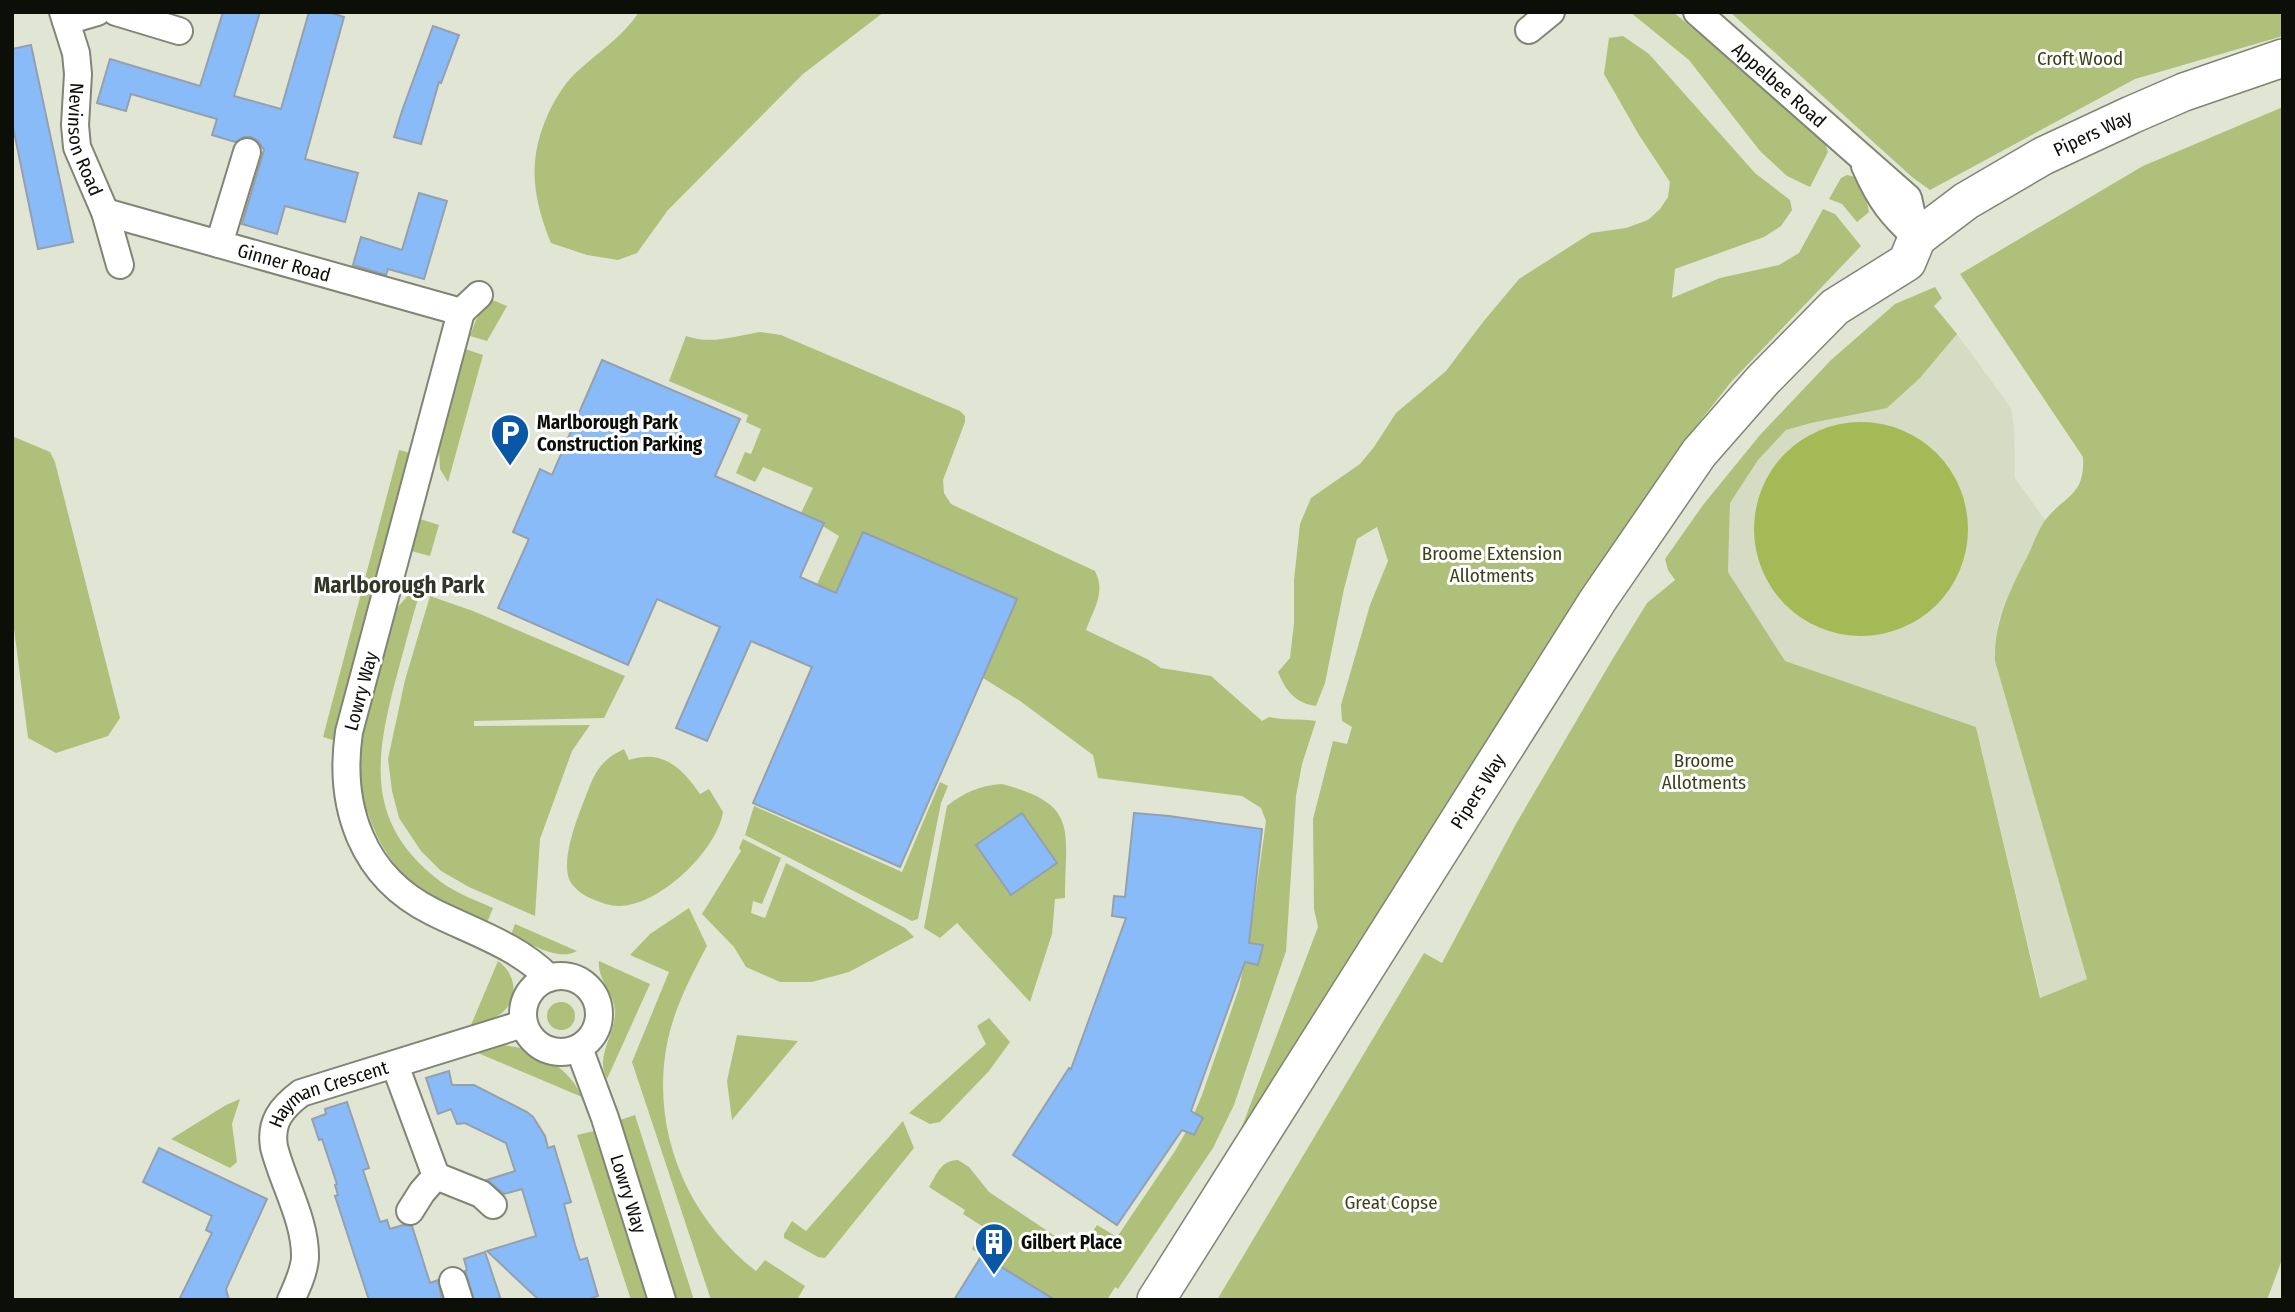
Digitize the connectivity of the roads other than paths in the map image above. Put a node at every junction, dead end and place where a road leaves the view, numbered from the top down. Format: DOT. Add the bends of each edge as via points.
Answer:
graph roads {
  1 [pos="97,12"];
  2 [pos="116,12"];
  3 [pos="1551,12"];
  4 [pos="1697,12"];
  5 [pos="65,17"];
  6 [pos="150,17"];
  7 [pos="1530,30"];
  8 [pos="179,31"];
  9 [pos="2283,58"];
  10 [pos="247,152"];
  11 [pos="105,212"];
  12 [pos="1917,238"];
  13 [pos="219,244"];
  14 [pos="120,265"];
  15 [pos="470,304"];
  16 [pos="549,978"];
  17 [pos="523,1024"];
  18 [pos="579,1048"];
  19 [pos="395,1065"];
  20 [pos="436,1176"];
  21 [pos="493,1205"];
  22 [pos="410,1211"];
  23 [pos="290,1300"];
  24 [pos="662,1300"];
  25 [pos="1156,1300"];
  1 -- 5 [label="street"];
  2 -- 6 [label="street"];
  3 -- 7 [label="street"];
  4 -- 12 [label="street, Appelbee Road" via="1908,198"];
  5 -- 11 [label="street, Nevinson Road" via="76,52 78,147"];
  6 -- 8 [label="street"];
  9 -- 12 [label="main road, Pipers Way" via="2184,92 2043,156 1966,201"];
  10 -- 13 [label="street"];
  11 -- 13 [label="street, Ginner Road"];
  11 -- 14 [label="street, Nevinson Road"];
  12 -- 25 [label="main road, Pipers Way" via="1891,242 1844,288 1835,307 1738,407 1670,493"];
  13 -- 15 [label="street, Ginner Road"];
  15 -- 16 [label="street, Lowry Way" via="349,732 349,803 371,858 400,890 430,911 533,962"];
  16 -- 17 [label="street" via="538,983 525,1001"];
  16 -- 18 [label="street, Lowry Way" via="580,981 596,998 598,1021"];
  17 -- 18 [label="street" via="545,1050"];
  17 -- 19 [label="street, Hayman Crescent"];
  18 -- 24 [label="street, Lowry Way"];
  19 -- 20 [label="street"];
  19 -- 23 [label="street, Hayman Crescent" via="301,1094 279,1111 272,1135 305,1258"];
  20 -- 21 [label="street" via="481,1194"];
  20 -- 22 [label="street"];
}
